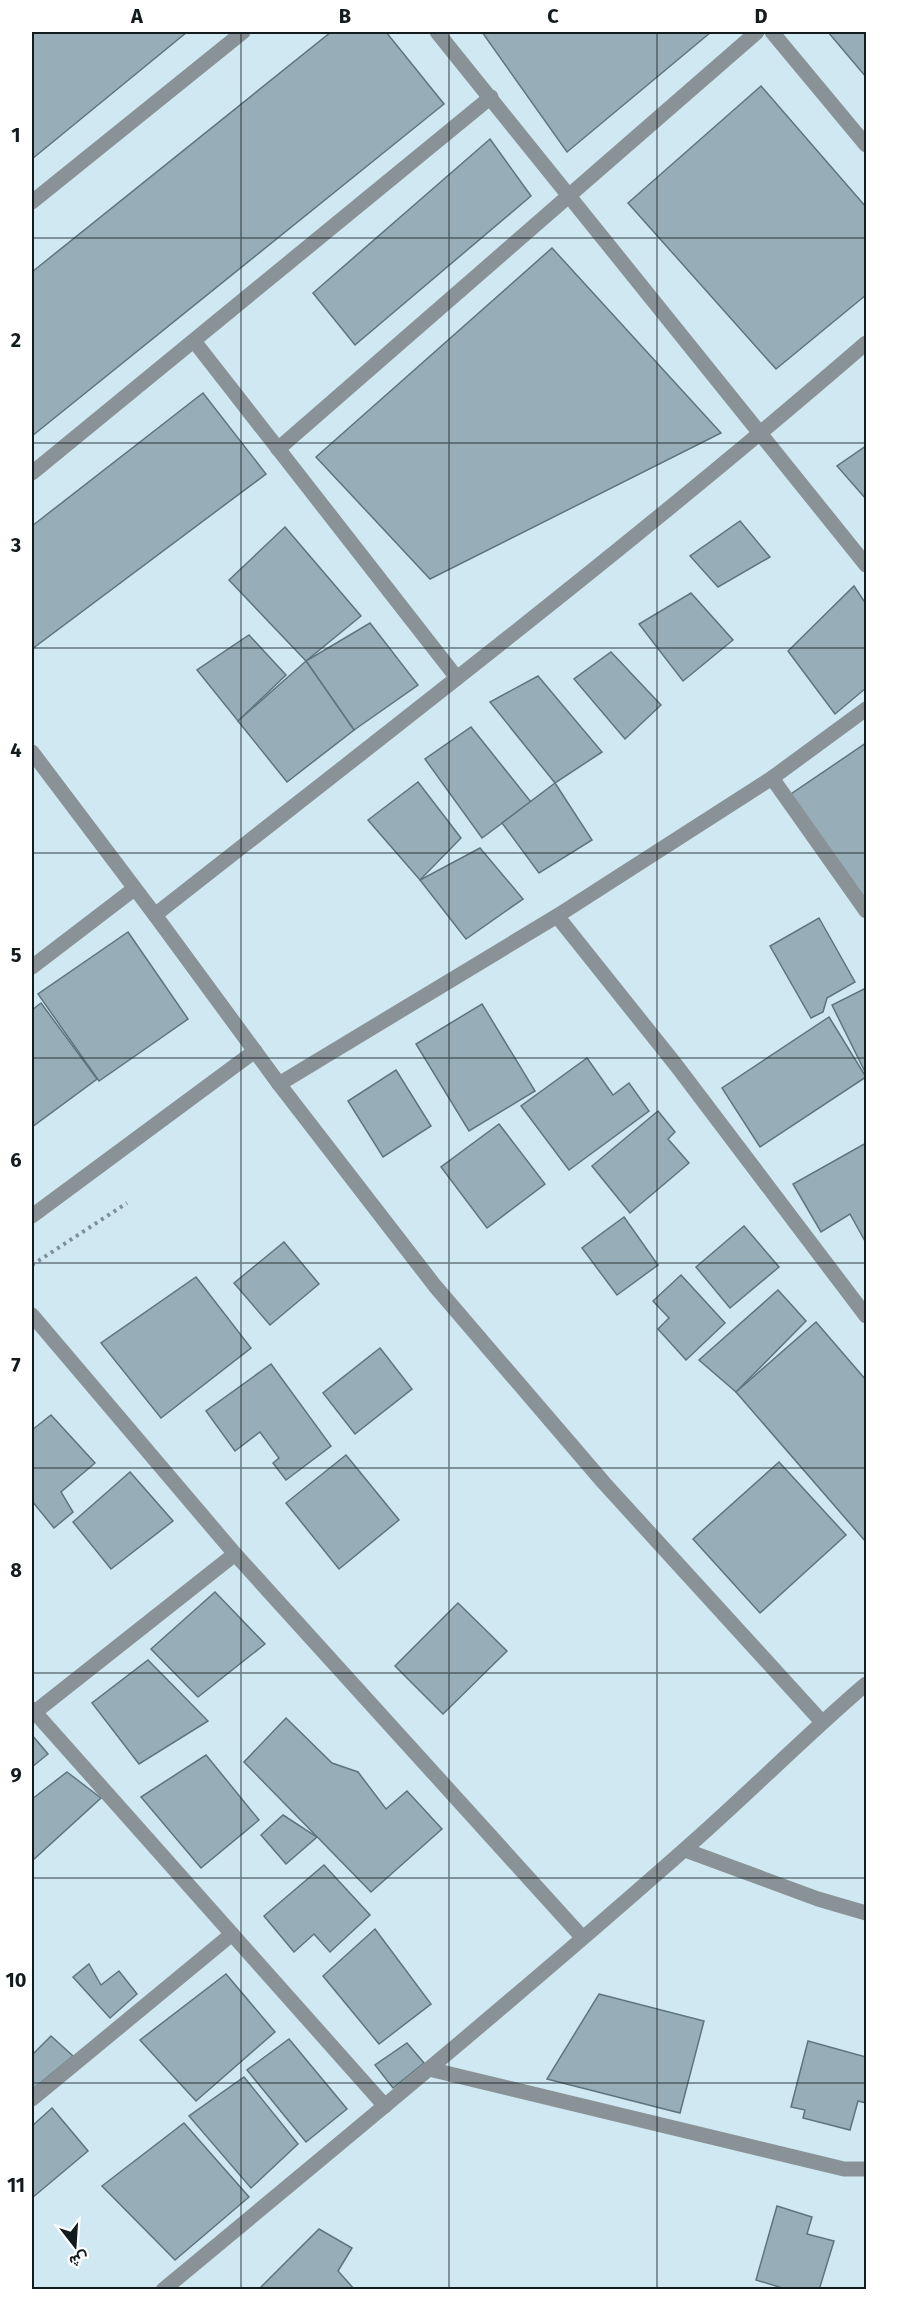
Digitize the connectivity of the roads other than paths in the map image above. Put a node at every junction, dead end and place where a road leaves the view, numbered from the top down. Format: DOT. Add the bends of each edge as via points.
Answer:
graph roads {
  1 [pos="243,32"];
  2 [pos="437,32"];
  3 [pos="757,32"];
  4 [pos="772,32"];
  5 [pos="490,97"];
  6 [pos="867,145"];
  7 [pos="569,197"];
  8 [pos="32,202"];
  9 [pos="194,341"];
  10 [pos="867,343"];
  11 [pos="761,434"];
  12 [pos="279,449"];
  13 [pos="32,472"];
  14 [pos="867,565"];
  15 [pos="457,678"];
  16 [pos="867,709"];
  17 [pos="32,752"];
  18 [pos="772,778"];
  19 [pos="134,889"];
  20 [pos="867,911"];
  21 [pos="155,915"];
  22 [pos="557,916"];
  23 [pos="32,967"];
  24 [pos="255,1051"];
  25 [pos="279,1084"];
  26 [pos="34,1209"];
  27 [pos="32,1315"];
  28 [pos="867,1316"];
  29 [pos="235,1554"];
  30 [pos="867,1684"];
  31 [pos="33,1711"];
  32 [pos="822,1722"];
  33 [pos="685,1850"];
  34 [pos="867,1913"];
  35 [pos="232,1934"];
  36 [pos="582,1937"];
  37 [pos="429,2069"];
  38 [pos="32,2099"];
  39 [pos="385,2106"];
  40 [pos="867,2169"];
  41 [pos="164,2289"];
  1 -- 8 [label="street"];
  2 -- 5 [label="street"];
  3 -- 7 [label="street"];
  4 -- 6 [label="street"];
  5 -- 7 [label="street"];
  5 -- 9 [label="street"];
  7 -- 11 [label="street"];
  7 -- 12 [label="street"];
  9 -- 12 [label="street"];
  9 -- 13 [label="street"];
  10 -- 11 [label="street"];
  11 -- 14 [label="street"];
  11 -- 15 [label="street"];
  12 -- 15 [label="street"];
  15 -- 21 [label="street"];
  16 -- 18 [label="street"];
  17 -- 19 [label="street"];
  18 -- 20 [label="street"];
  18 -- 22 [label="street"];
  19 -- 21 [label="street"];
  19 -- 23 [label="street"];
  21 -- 24 [label="street"];
  22 -- 25 [label="street"];
  22 -- 28 [label="street"];
  24 -- 25 [label="street"];
  24 -- 26 [label="street"];
  25 -- 32 [label="street" via="435,1286 604,1484"];
  27 -- 29 [label="street"];
  29 -- 31 [label="street"];
  29 -- 36 [label="street"];
  30 -- 32 [label="street"];
  31 -- 35 [label="street"];
  32 -- 33 [label="street"];
  33 -- 34 [label="street"];
  33 -- 36 [label="street"];
  35 -- 38 [label="street"];
  35 -- 39 [label="street"];
  36 -- 37 [label="street"];
  37 -- 39 [label="street"];
  37 -- 40 [label="street" via="844,2169"];
  39 -- 41 [label="street"];
}
